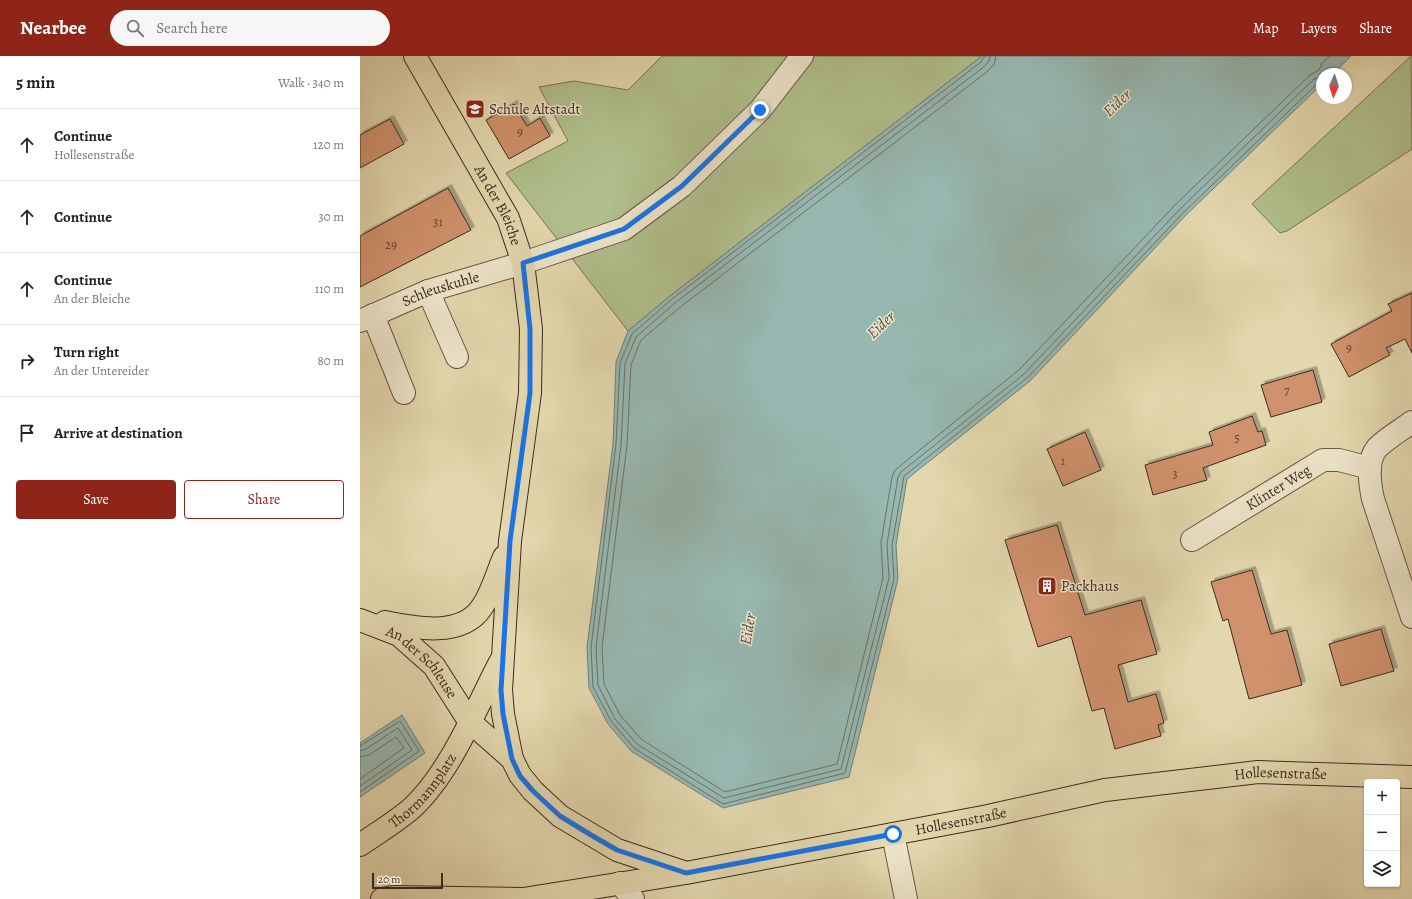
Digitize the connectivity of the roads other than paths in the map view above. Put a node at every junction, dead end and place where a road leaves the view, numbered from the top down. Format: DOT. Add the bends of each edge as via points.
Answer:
graph roads {
  1 [pos="415,56"];
  2 [pos="802,56"];
  3 [pos="523,263"];
  4 [pos="428,291"];
  5 [pos="366,318"];
  6 [pos="457,357"];
  7 [pos="404,393"];
  8 [pos="1412,422"];
  9 [pos="1370,468"];
  10 [pos="1192,540"];
  11 [pos="510,541"];
  12 [pos="360,616"];
  13 [pos="1412,617"];
  14 [pos="360,620"];
  15 [pos="502,658"];
  16 [pos="469,721"];
  17 [pos="512,759"];
  18 [pos="1412,777"];
  19 [pos="893,834"];
  20 [pos="360,845"];
  21 [pos="686,873"];
  22 [pos="626,891"];
  23 [pos="382,899"];
  24 [pos="523,899"];
  25 [pos="906,899"];
  1 -- 3 [label="main road, An der Bleiche" via="508,218"];
  2 -- 3 [label="street, Schleuskuhle" via="760,110 677,190 624,229"];
  3 -- 4 [label="street, Schleuskuhle"];
  3 -- 11 [label="main road, An der Bleiche" via="530,329 530,393"];
  4 -- 5 [label="street, Schleuskuhle"];
  4 -- 6 [label="street"];
  5 -- 7 [label="street"];
  8 -- 9 [label="street" via="1376,449"];
  9 -- 10 [label="street, Klinter Weg" via="1339,460 1323,460"];
  9 -- 13 [label="street" via="1373,499"];
  11 -- 12 [label="main road" via="482,608 469,620 448,628 418,629"];
  11 -- 15 [label="main road, An der Bleiche"];
  14 -- 16 [label="main road, An der Schleuse" via="399,635 434,666"];
  15 -- 16 [label="main road, An der Bleiche"];
  15 -- 17 [label="main road" via="503,714"];
  16 -- 17 [label="main road, Hollesenstraße"];
  16 -- 20 [label="main road, Thormannplatz" via="455,751 431,787 412,808"];
  17 -- 21 [label="main road, Hollesenstraße" via="520,776 560,816 617,850"];
  18 -- 19 [label="main road, Hollesenstraße" via="1258,772 1105,790"];
  19 -- 21 [label="main road, Hollesenstraße"];
  19 -- 25 [label="street"];
  21 -- 22 [label="main road"];
  22 -- 24 [label="main road"];
  23 -- 24 [label="main road"];
}
